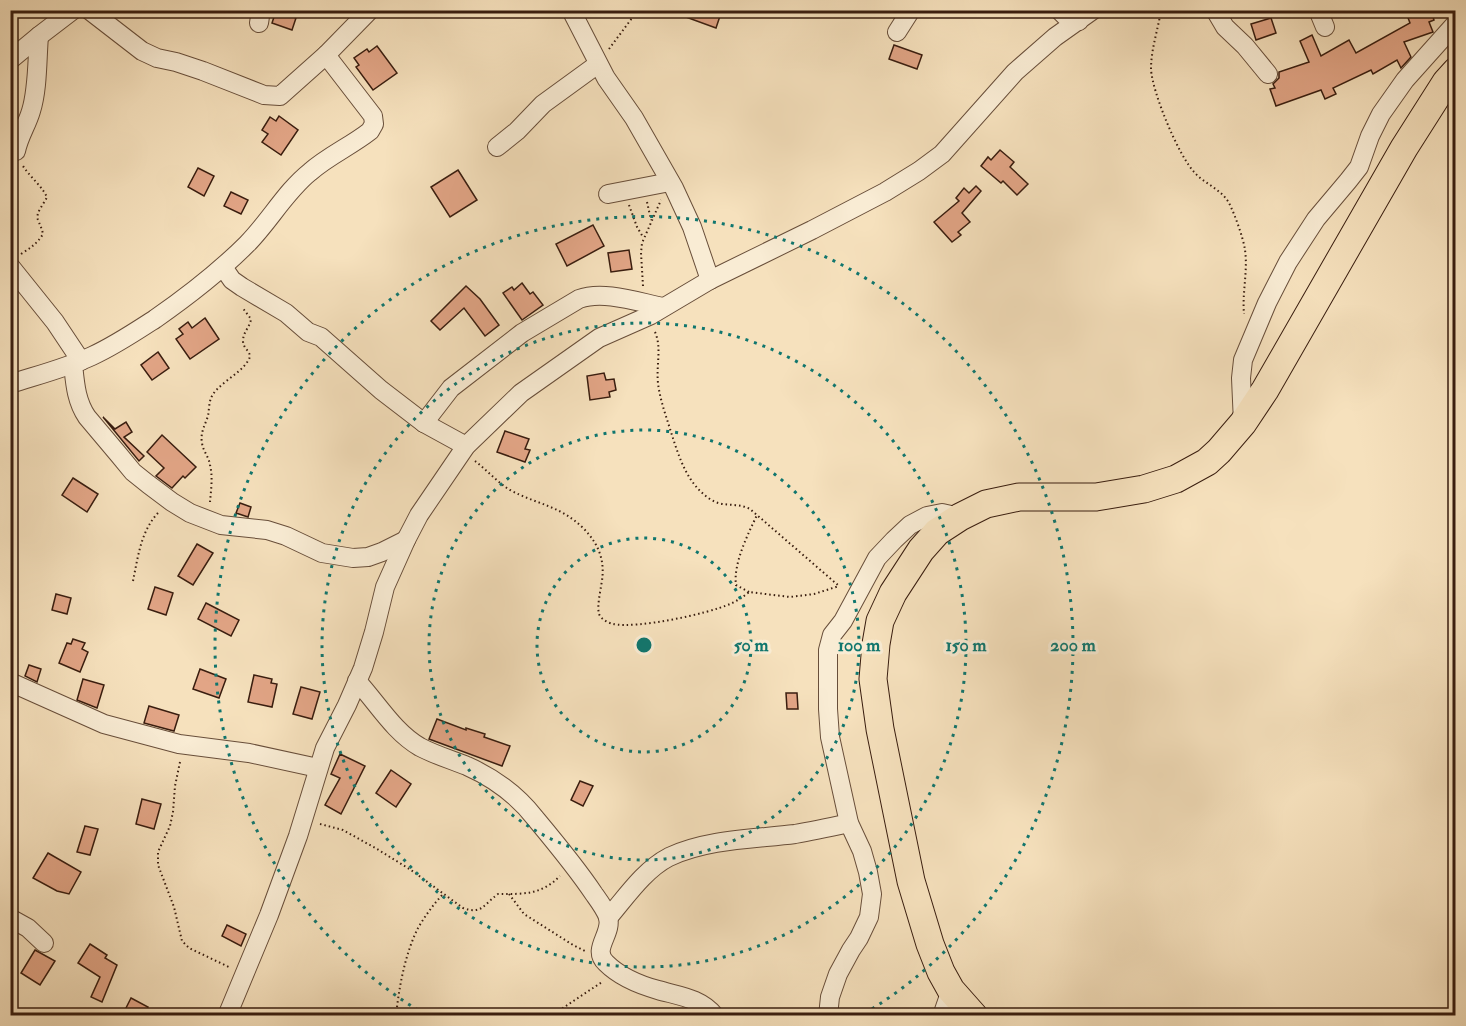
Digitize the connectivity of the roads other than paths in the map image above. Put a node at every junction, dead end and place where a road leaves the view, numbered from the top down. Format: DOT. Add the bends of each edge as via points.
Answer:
graph roads {
  1 [pos="73,10"];
  2 [pos="89,10"];
  3 [pos="370,10"];
  4 [pos="571,10"];
  5 [pos="910,10"];
  6 [pos="1059,10"];
  7 [pos="1215,10"];
  8 [pos="1086,16"];
  9 [pos="1455,23"];
  10 [pos="897,32"];
  11 [pos="39,36"];
  12 [pos="326,55"];
  13 [pos="10,60"];
  14 [pos="598,64"];
  15 [pos="1455,71"];
  16 [pos="1268,74"];
  17 [pos="497,147"];
  18 [pos="16,151"];
  19 [pos="669,182"];
  20 [pos="626,191"];
  21 [pos="15,260"];
  22 [pos="227,273"];
  23 [pos="710,280"];
  24 [pos="653,308"];
  25 [pos="77,362"];
  26 [pos="10,384"];
  27 [pos="424,423"];
  28 [pos="1243,423"];
  29 [pos="464,449"];
  30 [pos="960,517"];
  31 [pos="406,540"];
  32 [pos="357,681"];
  33 [pos="10,682"];
  34 [pos="318,768"];
  35 [pos="849,823"];
  36 [pos="10,918"];
  37 [pos="608,918"];
  38 [pos="44,943"];
  39 [pos="951,990"];
  40 [pos="227,1016"];
  41 [pos="715,1016"];
  42 [pos="828,1016"];
  43 [pos="942,1016"];
  44 [pos="974,1016"];
  1 -- 11 [label="street"];
  2 -- 12 [label="street" via="142,51 264,95 280,96"];
  3 -- 12 [label="street"];
  4 -- 14 [label="street"];
  5 -- 10 [label="street"];
  6 -- 8 [label="street" via="1065,16"];
  7 -- 16 [label="street" via="1225,27"];
  8 -- 23 [label="street" via="1015,72 942,154 919,171"];
  9 -- 28 [label="street" via="1381,114 1359,167 1316,219 1288,262 1243,360"];
  11 -- 13 [label="street"];
  11 -- 18 [label="street" via="34,99"];
  12 -- 22 [label="street" via="374,116 374,124 358,140 309,172"];
  14 -- 17 [label="street" via="543,104"];
  14 -- 19 [label="street" via="634,118"];
  15 -- 28 [label="highway" via="1404,148"];
  19 -- 20 [label="street"];
  19 -- 23 [label="street" via="692,227"];
  21 -- 25 [label="street"];
  22 -- 25 [label="street" via="112,346"];
  22 -- 27 [label="street" via="321,338"];
  23 -- 24 [label="street"];
  24 -- 27 [label="street" via="598,295 568,304 522,333 451,388"];
  24 -- 29 [label="street" via="599,338 521,393"];
  25 -- 26 [label="street"];
  25 -- 31 [label="street" via="78,397 87,417 133,472 190,513 229,527 267,530 322,553 353,558 368,557"];
  27 -- 29 [label="street"];
  28 -- 30 [label="highway" via="1207,462 1164,484 1096,497 1019,498 986,504"];
  29 -- 31 [label="street"];
  30 -- 35 [label="street" via="942,513 910,525 877,558 832,635 828,650 830,737"];
  30 -- 39 [label="highway" via="937,532 921,550 893,593 880,621 873,679 911,880 930,944"];
  31 -- 32 [label="street" via="385,586 375,632"];
  32 -- 34 [label="street"];
  32 -- 37 [label="street" via="406,737 508,790 572,863"];
  33 -- 34 [label="street" via="104,724 184,744"];
  34 -- 40 [label="street" via="269,915"];
  35 -- 37 [label="street" via="710,844 669,858 635,885"];
  35 -- 42 [label="street" via="862,851 872,894 869,917 838,974"];
  36 -- 38 [label="street"];
  37 -- 41 [label="street" via="608,930 599,951 606,964 655,989 697,1001"];
  39 -- 43 [label="street"];
  39 -- 44 [label="highway"];
}
